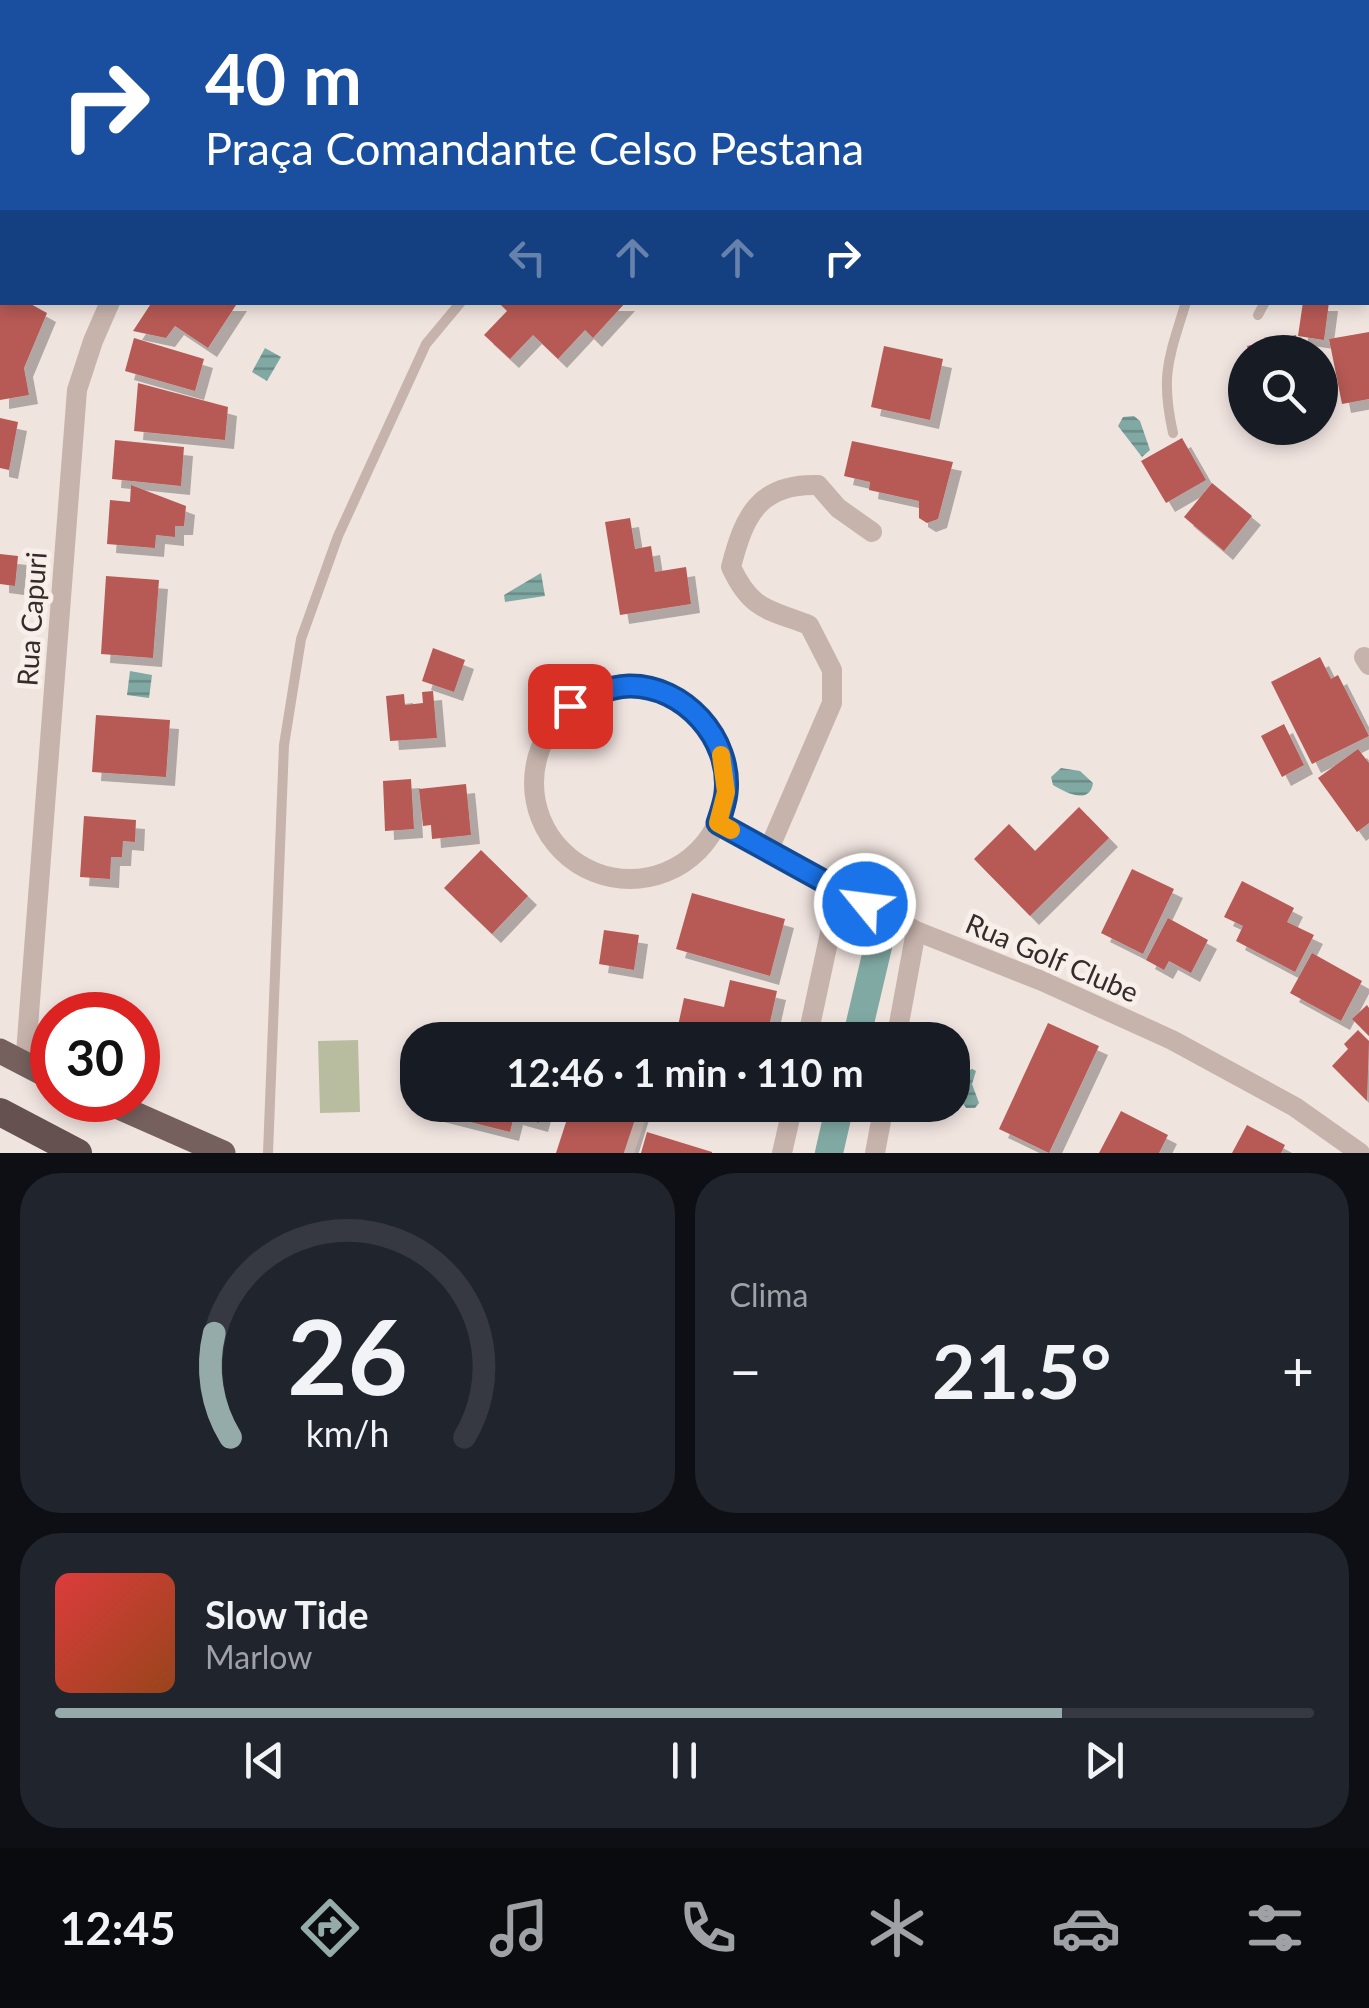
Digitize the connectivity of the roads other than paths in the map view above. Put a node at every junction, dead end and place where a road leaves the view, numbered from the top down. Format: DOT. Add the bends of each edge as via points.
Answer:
graph roads {
  1 [pos="109,305"];
  2 [pos="458,305"];
  3 [pos="1185,305"];
  4 [pos="1263,305"];
  5 [pos="1258,315"];
  6 [pos="1174,433"];
  7 [pos="872,532"];
  8 [pos="718,823"];
  9 [pos="769,849"];
  10 [pos="839,891"];
  11 [pos="916,931"];
  12 [pos="811,1022"];
  13 [pos="899,1022"];
  14 [pos="0,1051"];
  15 [pos="25,1066"];
  16 [pos="30,1068"];
  17 [pos="0,1112"];
  18 [pos="152,1122"];
  19 [pos="639,1122"];
  20 [pos="789,1122"];
  21 [pos="881,1122"];
  22 [pos="78,1153"];
  23 [pos="223,1153"];
  24 [pos="268,1153"];
  25 [pos="629,1153"];
  26 [pos="782,1153"];
  27 [pos="875,1153"];
  28 [pos="1360,1153"];
  1 -- 15 [label="street, Rua Capuri" via="77,390"];
  2 -- 24 [label="lane" via="426,344 338,536 301,640 284,745"];
  3 -- 6 [label="lane" via="1166,368"];
  4 -- 5 [label="lane"];
  7 -- 9 [label="street" via="818,485 796,484 758,504 743,523 730,567 742,590 756,605 809,625 832,670 832,703"];
  8 -- 8 [label="street" via="726,792 724,760 690,707 662,691 599,691 570,706 549,729 536,758 533,790 558,848 583,868 645,879 701,850"];
  8 -- 9 [label="street, Rua Golf Clube"];
  9 -- 10 [label="street, Rua Golf Clube"];
  10 -- 11 [label="street, Rua Golf Clube"];
  10 -- 12 [label="street"];
  11 -- 13 [label="street"];
  11 -- 28 [label="street, Rua Golf Clube" via="1172,1040 1295,1107"];
  14 -- 15 [label="main road"];
  15 -- 16 [label="main road"];
  17 -- 22 [label="highway"];
  18 -- 23 [label="main road"];
  19 -- 25 [label="lane"];
  20 -- 26 [label="street"];
  21 -- 27 [label="street"];
}
